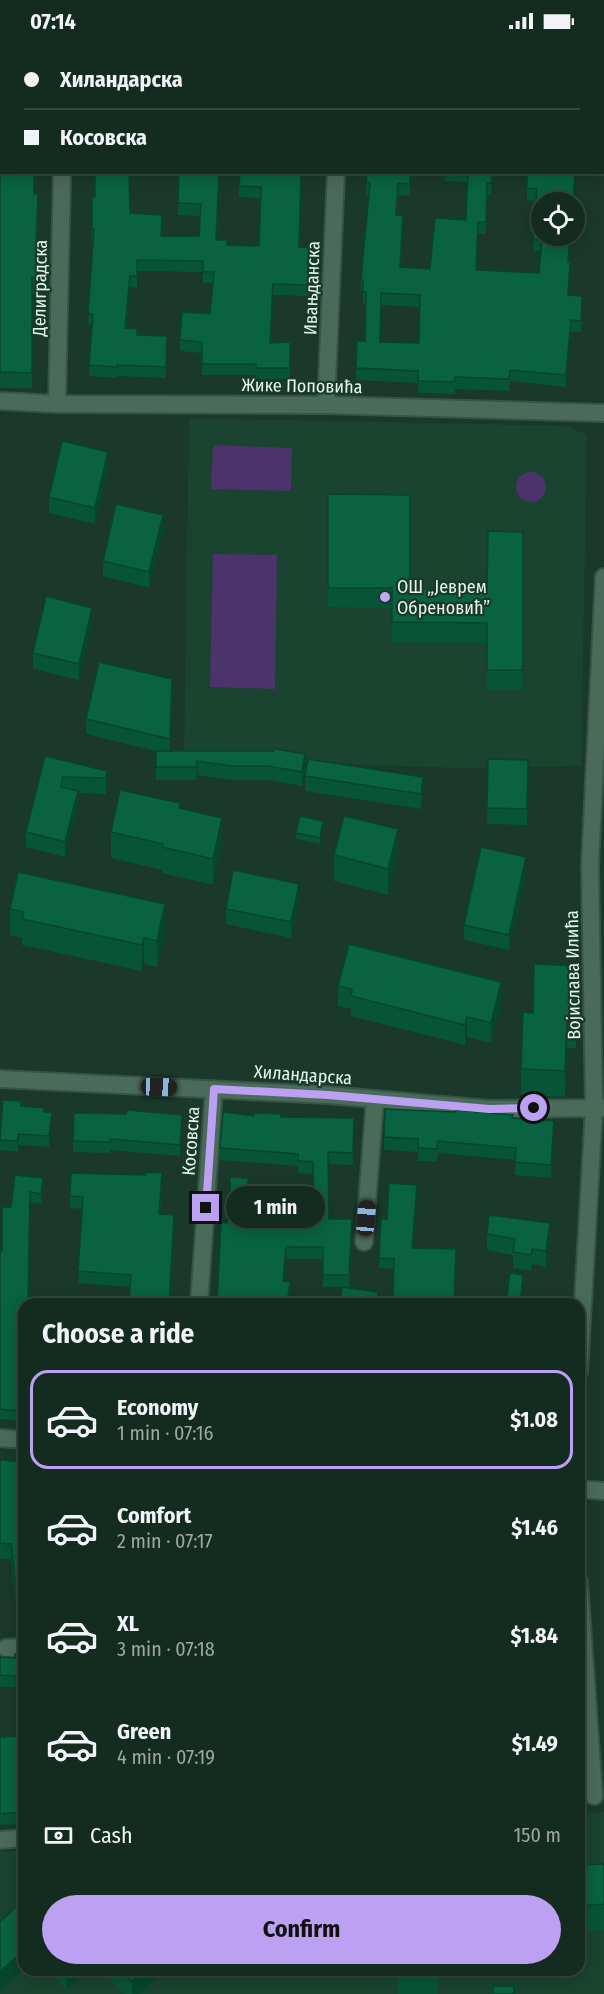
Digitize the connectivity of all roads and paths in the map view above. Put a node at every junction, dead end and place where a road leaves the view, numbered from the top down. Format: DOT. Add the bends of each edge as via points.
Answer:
graph roads {
  1 [pos="62,174"];
  2 [pos="336,174"];
  3 [pos="0,401"];
  4 [pos="57,404"];
  5 [pos="326,405"];
  6 [pos="604,413"];
  7 [pos="0,417"];
  8 [pos="604,577"];
  9 [pos="0,1079"];
  10 [pos="214,1089"];
  11 [pos="375,1099"];
  12 [pos="599,1108"];
  13 [pos="364,1242"];
  14 [pos="199,1298"];
  15 [pos="585,1298"];
  16 [pos="0,1438"];
  17 [pos="18,1440"];
  18 [pos="585,1490"];
  19 [pos="604,1494"];
  20 [pos="18,1647"];
  21 [pos="6,1648"];
  22 [pos="585,1681"];
  23 [pos="592,1797"];
  24 [pos="18,1838"];
  25 [pos="0,1840"];
  1 -- 4 [label="street, Делиградска"];
  2 -- 5 [label="street, Ивањданска"];
  3 -- 4 [label="street, Жике Поповића"];
  3 -- 7 [label="street"];
  4 -- 5 [label="street, Жике Поповића"];
  5 -- 6 [label="street, Жике Поповића"];
  8 -- 12 [label="street, Војислава Илића" via="590,865"];
  9 -- 10 [label="street, Хиландарска"];
  10 -- 11 [label="street, Хиландарска"];
  10 -- 14 [label="street, Косовска"];
  11 -- 12 [label="street, Хиландарска" via="489,1109"];
  11 -- 13 [label="street"];
  12 -- 15 [label="street, Војислава Илића"];
  16 -- 17 [label="street"];
  18 -- 19 [label="street"];
  20 -- 21 [label="street"];
  22 -- 23 [label="street"];
  24 -- 25 [label="street"];
}
